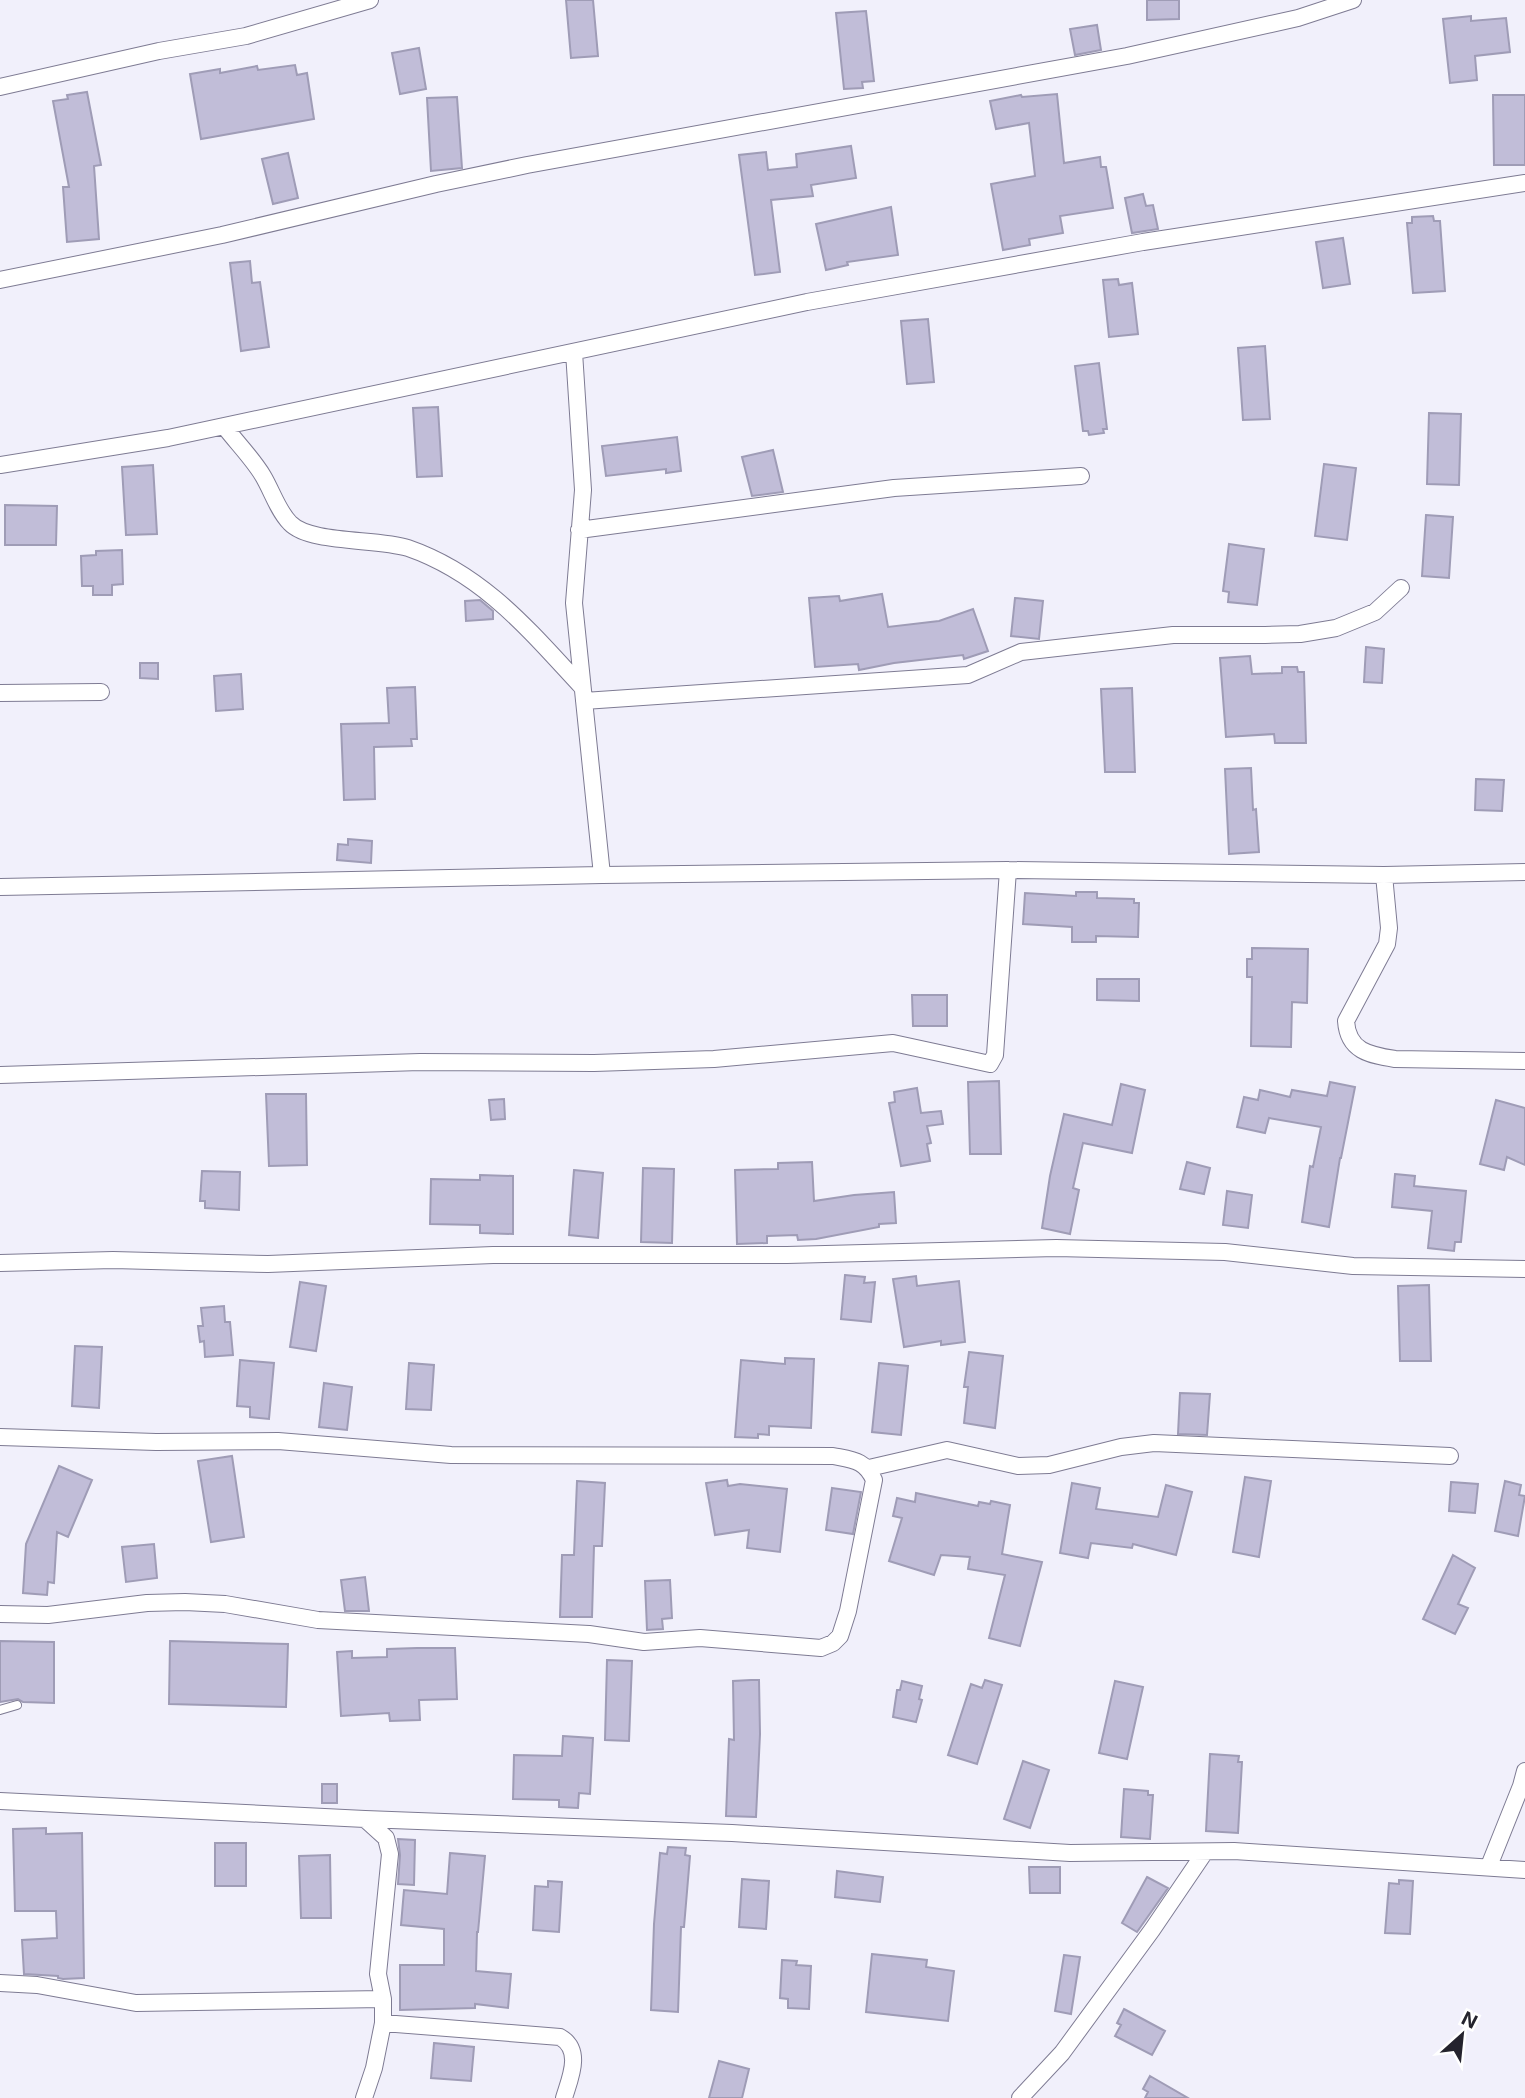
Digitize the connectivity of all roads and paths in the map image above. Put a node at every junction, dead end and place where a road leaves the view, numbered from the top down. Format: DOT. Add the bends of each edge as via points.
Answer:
graph roads {
  1 [pos="369,0"];
  2 [pos="1353,0"];
  3 [pos="0,87"];
  4 [pos="1525,183"];
  5 [pos="0,280"];
  6 [pos="574,352"];
  7 [pos="224,426"];
  8 [pos="0,465"];
  9 [pos="1081,475"];
  10 [pos="579,530"];
  11 [pos="1402,588"];
  12 [pos="101,692"];
  13 [pos="0,693"];
  14 [pos="583,694"];
  15 [pos="1008,870"];
  16 [pos="1525,872"];
  17 [pos="602,875"];
  18 [pos="1384,875"];
  19 [pos="0,887"];
  20 [pos="1525,1062"];
  21 [pos="0,1075"];
  22 [pos="0,1263"];
  23 [pos="1525,1269"];
  24 [pos="0,1437"];
  25 [pos="1450,1456"];
  26 [pos="869,1468"];
  27 [pos="0,1615"];
  28 [pos="18,1705"];
  29 [pos="0,1710"];
  30 [pos="1525,1771"];
  31 [pos="0,1801"];
  32 [pos="365,1819"];
  33 [pos="1205,1852"];
  34 [pos="1489,1866"];
  35 [pos="1525,1870"];
  36 [pos="0,1983"];
  37 [pos="383,1999"];
  38 [pos="383,2023"];
  39 [pos="364,2098"];
  40 [pos="564,2098"];
  41 [pos="1020,2098"];
  1 -- 3 [label="street" via="246,36"];
  2 -- 5 [label="street" via="1298,18 1127,56 527,165"];
  4 -- 6 [label="street" via="1143,242 807,302"];
  6 -- 7 [label="street"];
  6 -- 10 [label="street" via="583,490"];
  7 -- 8 [label="street"];
  7 -- 14 [label="street" via="262,474 289,523 321,537 406,547 464,576 506,606"];
  9 -- 10 [label="street" via="894,488"];
  10 -- 14 [label="street" via="574,603"];
  11 -- 14 [label="street" via="1375,612 1336,628 1300,634 1173,635 1021,652 968,675"];
  12 -- 13 [label="street"];
  14 -- 17 [label="street"];
  15 -- 17 [label="street"];
  15 -- 18 [label="street"];
  15 -- 21 [label="street" via="995,1055 990,1064 877,1044 714,1059 420,1062"];
  16 -- 18 [label="street"];
  17 -- 19 [label="street"];
  18 -- 20 [label="street" via="1387,944 1346,1021 1347,1035 1356,1047 1395,1059"];
  22 -- 23 [label="street" via="268,1264 493,1255 787,1255 1056,1248 1225,1252 1353,1266"];
  24 -- 26 [label="street" via="278,1441 451,1455 833,1456"];
  25 -- 26 [label="street" via="1154,1443 1049,1465 1018,1466 947,1450"];
  26 -- 27 [label="street" via="874,1480 848,1611 840,1636 821,1648 700,1638 645,1642 589,1634 318,1620 186,1602"];
  28 -- 29 [label="lane"];
  30 -- 34 [label="street"];
  31 -- 32 [label="street"];
  32 -- 33 [label="street" via="732,1833 1070,1853"];
  32 -- 37 [label="street" via="386,1838 390,1854 378,1975"];
  33 -- 34 [label="street"];
  33 -- 41 [label="street" via="1062,2053"];
  34 -- 35 [label="street"];
  36 -- 37 [label="street" via="136,2003"];
  37 -- 38 [label="street"];
  38 -- 39 [label="street"];
  38 -- 40 [label="street" via="560,2037 568,2042 574,2062"];
}
